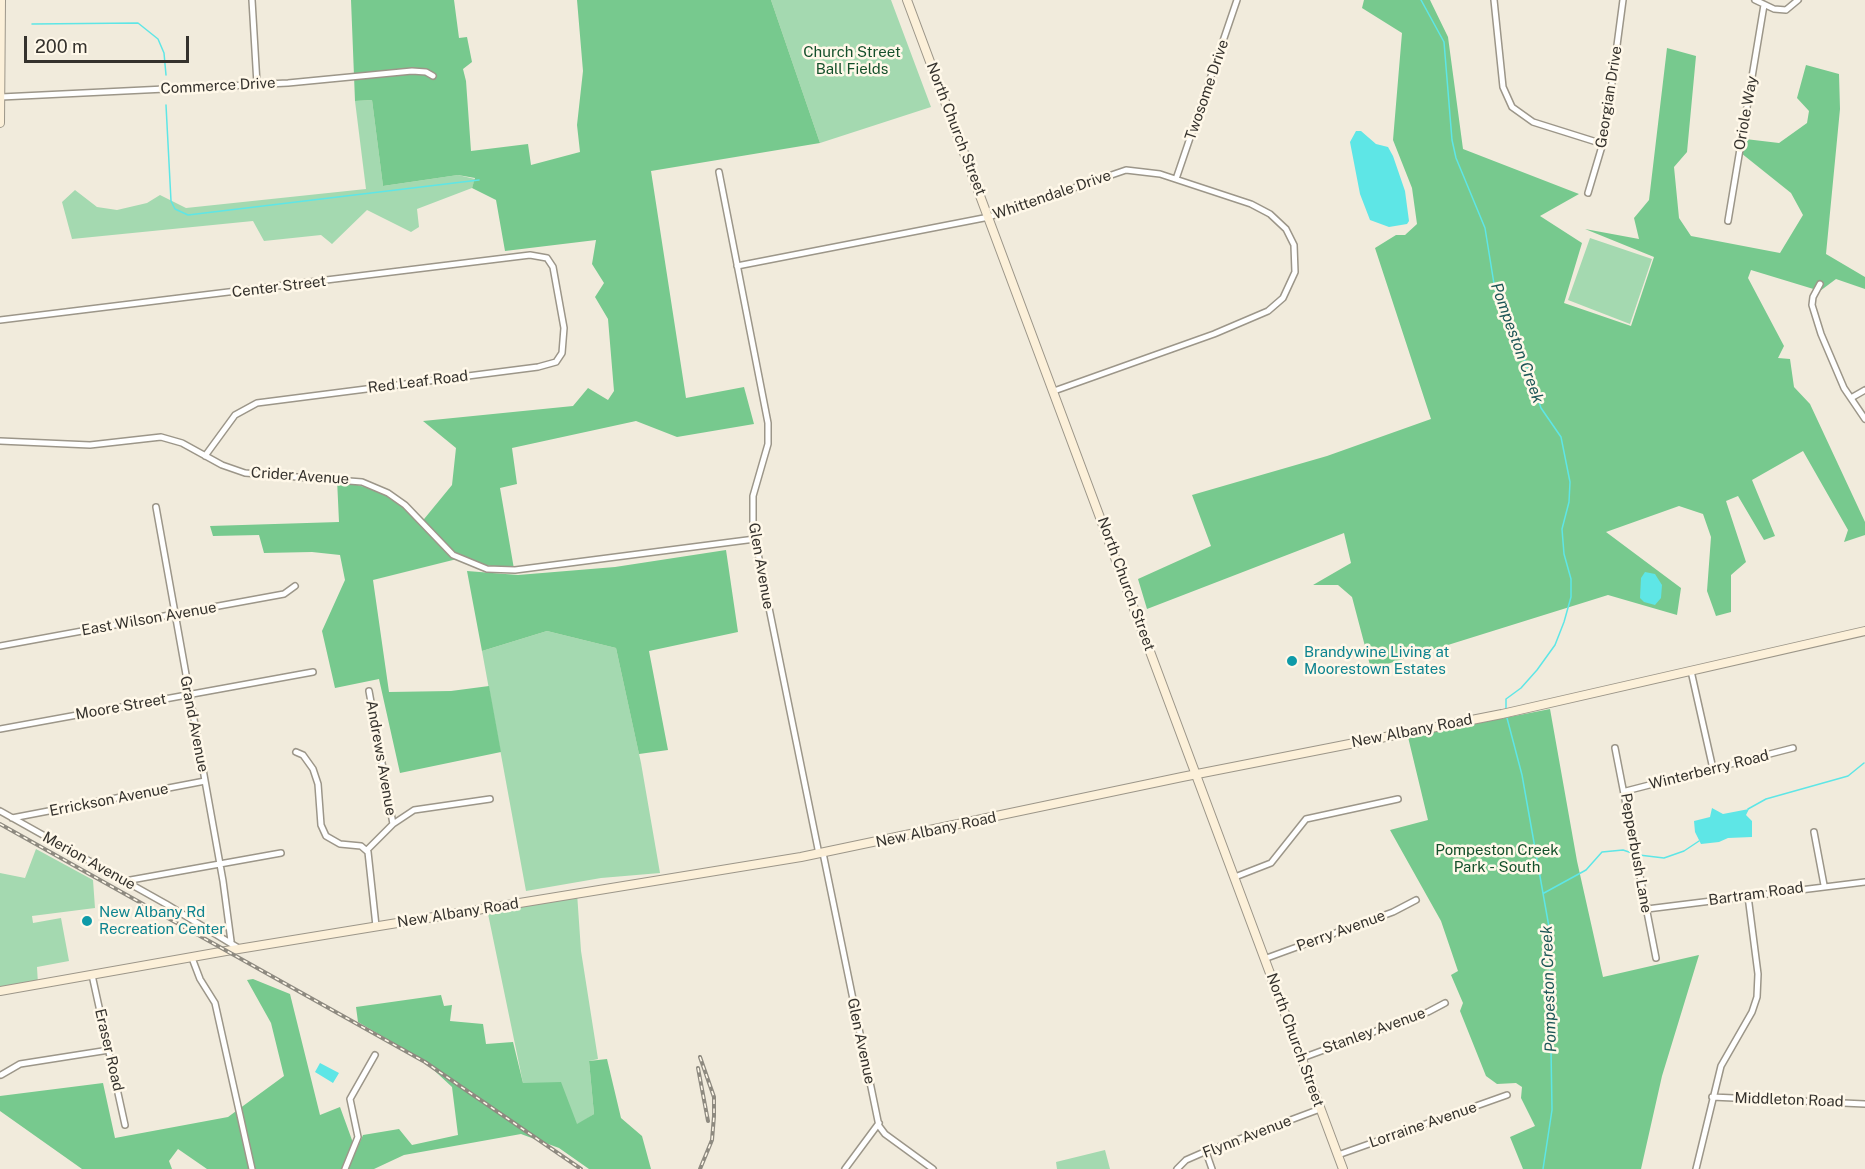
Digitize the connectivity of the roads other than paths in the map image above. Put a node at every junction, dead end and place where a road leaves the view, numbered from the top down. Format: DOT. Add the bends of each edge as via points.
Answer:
graph roads {
  1 [pos="1,0"];
  2 [pos="252,0"];
  3 [pos="907,0"];
  4 [pos="1237,0"];
  5 [pos="1494,0"];
  6 [pos="1623,0"];
  7 [pos="1755,0"];
  8 [pos="1798,0"];
  9 [pos="1764,5"];
  10 [pos="433,76"];
  11 [pos="257,84"];
  12 [pos="0,97"];
  13 [pos="0,123"];
  14 [pos="1603,144"];
  15 [pos="719,172"];
  16 [pos="1176,179"];
  17 [pos="1588,193"];
  18 [pos="989,217"];
  19 [pos="1728,221"];
  20 [pos="737,266"];
  21 [pos="553,267"];
  22 [pos="1820,284"];
  23 [pos="0,320"];
  24 [pos="1865,390"];
  25 [pos="1054,391"];
  26 [pos="1851,398"];
  27 [pos="1865,419"];
  28 [pos="0,441"];
  29 [pos="205,456"];
  30 [pos="156,507"];
  31 [pos="755,539"];
  32 [pos="295,586"];
  33 [pos="175,614"];
  34 [pos="1865,631"];
  35 [pos="0,646"];
  36 [pos="1691,671"];
  37 [pos="313,672"];
  38 [pos="369,691"];
  39 [pos="189,694"];
  40 [pos="0,729"];
  41 [pos="1615,748"];
  42 [pos="1793,748"];
  43 [pos="296,752"];
  44 [pos="1713,769"];
  45 [pos="1196,774"];
  46 [pos="205,781"];
  47 [pos="1626,791"];
  48 [pos="490,799"];
  49 [pos="1398,799"];
  50 [pos="0,811"];
  51 [pos="12,818"];
  52 [pos="393,824"];
  53 [pos="1814,832"];
  54 [pos="366,850"];
  55 [pos="281,853"];
  56 [pos="821,853"];
  57 [pos="220,863"];
  58 [pos="1235,877"];
  59 [pos="125,881"];
  60 [pos="1865,882"];
  61 [pos="1824,885"];
  62 [pos="1748,896"];
  63 [pos="1416,900"];
  64 [pos="1647,909"];
  65 [pos="376,926"];
  66 [pos="231,942"];
  67 [pos="240,949"];
  68 [pos="192,958"];
  69 [pos="1656,958"];
  70 [pos="1264,959"];
  71 [pos="92,975"];
  72 [pos="0,991"];
  73 [pos="1445,1003"];
  74 [pos="109,1050"];
  75 [pos="375,1055"];
  76 [pos="1302,1058"];
  77 [pos="1,1075"];
  78 [pos="1508,1095"];
  79 [pos="1712,1097"];
  80 [pos="1865,1104"];
  81 [pos="1320,1109"];
  82 [pos="879,1123"];
  83 [pos="125,1125"];
  84 [pos="1206,1152"];
  85 [pos="1338,1155"];
  86 [pos="252,1169"];
  87 [pos="345,1169"];
  88 [pos="845,1169"];
  89 [pos="933,1169"];
  90 [pos="1177,1169"];
  91 [pos="1212,1169"];
  92 [pos="1343,1169"];
  93 [pos="1696,1169"];
  1 -- 12 [label="main road"];
  2 -- 11 [label="street"];
  3 -- 18 [label="main road, North Church Street"];
  4 -- 16 [label="street, Twosome Drive"];
  5 -- 14 [label="street" via="1503,87 1512,106 1533,122"];
  6 -- 14 [label="street, Georgian Drive"];
  7 -- 9 [label="street"];
  8 -- 9 [label="street" via="1786,10"];
  9 -- 19 [label="street, Oriole Way"];
  10 -- 11 [label="street, Commerce Drive" via="412,71"];
  11 -- 12 [label="street, Commerce Drive"];
  12 -- 13 [label="main road"];
  14 -- 17 [label="street, Georgian Drive"];
  15 -- 20 [label="street, Glen Avenue"];
  16 -- 18 [label="street, Whittendale Drive" via="1149,171 1126,170"];
  16 -- 25 [label="street, Whittendale Drive" via="1251,204 1279,221 1291,237 1296,254 1295,272 1288,289 1276,305 1259,316"];
  18 -- 20 [label="street, Whittendale Drive"];
  18 -- 25 [label="main road, North Church Street"];
  20 -- 31 [label="street, Glen Avenue" via="768,433 753,496"];
  21 -- 23 [label="street, Center Street" via="547,258 522,256"];
  21 -- 29 [label="street, Red Leaf Road" via="564,346 560,358 551,364 257,403 235,415"];
  22 -- 26 [label="street" via="1813,297 1814,312 1836,371"];
  24 -- 26 [label="street"];
  25 -- 45 [label="main road, North Church Street"];
  26 -- 27 [label="street"];
  28 -- 29 [label="street, Crider Avenue" via="90,445 154,436 175,440"];
  29 -- 31 [label="street, Crider Avenue" via="253,475 371,484 405,505 453,555 487,569 515,570"];
  30 -- 33 [label="street, Grand Avenue"];
  31 -- 56 [label="street, Glen Avenue"];
  32 -- 33 [label="street, East Wilson Avenue" via="284,594"];
  33 -- 35 [label="street, East Wilson Avenue"];
  33 -- 39 [label="street, Grand Avenue"];
  34 -- 36 [label="main road, New Albany Road"];
  36 -- 44 [label="street"];
  36 -- 45 [label="main road, New Albany Road" via="1502,714"];
  37 -- 39 [label="street, Moore Street"];
  38 -- 52 [label="street, Andrews Avenue"];
  39 -- 40 [label="street, Moore Street"];
  39 -- 46 [label="street, Grand Avenue"];
  41 -- 47 [label="street, Pepperbush Lane"];
  42 -- 44 [label="street, Winterberry Road"];
  43 -- 54 [label="street" via="313,769 323,831 335,842"];
  44 -- 47 [label="street, Winterberry Road"];
  45 -- 56 [label="main road, New Albany Road"];
  45 -- 58 [label="main road, North Church Street"];
  46 -- 51 [label="street, Errickson Avenue"];
  46 -- 57 [label="street, Grand Avenue"];
  47 -- 64 [label="street, Pepperbush Lane"];
  48 -- 52 [label="street" via="414,810"];
  49 -- 58 [label="street" via="1306,819 1271,863"];
  50 -- 51 [label="street, Merion Avenue"];
  51 -- 59 [label="street, Merion Avenue"];
  52 -- 54 [label="street, Andrews Avenue"];
  53 -- 61 [label="street"];
  54 -- 65 [label="street" via="371,865"];
  55 -- 57 [label="street"];
  56 -- 65 [label="main road, New Albany Road"];
  56 -- 82 [label="street, Glen Avenue"];
  57 -- 59 [label="street"];
  57 -- 66 [label="street, Grand Avenue"];
  58 -- 70 [label="main road, North Church Street"];
  59 -- 66 [label="street, Merion Avenue"];
  60 -- 61 [label="street, Bartram Road"];
  61 -- 62 [label="street, Bartram Road"];
  62 -- 64 [label="street, Bartram Road"];
  62 -- 79 [label="street" via="1758,974 1757,997 1721,1066"];
  63 -- 70 [label="street, Perry Avenue"];
  64 -- 69 [label="street, Pepperbush Lane"];
  65 -- 67 [label="main road, New Albany Road"];
  66 -- 67 [label="street, Merion Avenue"];
  67 -- 68 [label="main road, New Albany Road"];
  68 -- 71 [label="main road, New Albany Road"];
  68 -- 86 [label="street" via="215,1003"];
  70 -- 76 [label="main road, North Church Street"];
  71 -- 72 [label="main road, New Albany Road"];
  71 -- 74 [label="street, Eraser Road"];
  73 -- 76 [label="street, Stanley Avenue"];
  74 -- 77 [label="street" via="20,1064"];
  74 -- 83 [label="street, Eraser Road"];
  75 -- 87 [label="street" via="350,1099 358,1137"];
  76 -- 81 [label="main road, North Church Street"];
  78 -- 85 [label="street, Lorraine Avenue"];
  79 -- 80 [label="street, Middleton Road"];
  79 -- 93 [label="street"];
  81 -- 84 [label="street, Flynn Avenue"];
  81 -- 85 [label="main road, North Church Street"];
  82 -- 88 [label="street"];
  82 -- 89 [label="street" via="885,1134"];
  84 -- 90 [label="street, Flynn Avenue" via="1186,1160"];
  84 -- 91 [label="street"];
  85 -- 92 [label="main road, North Church Street"];
}
